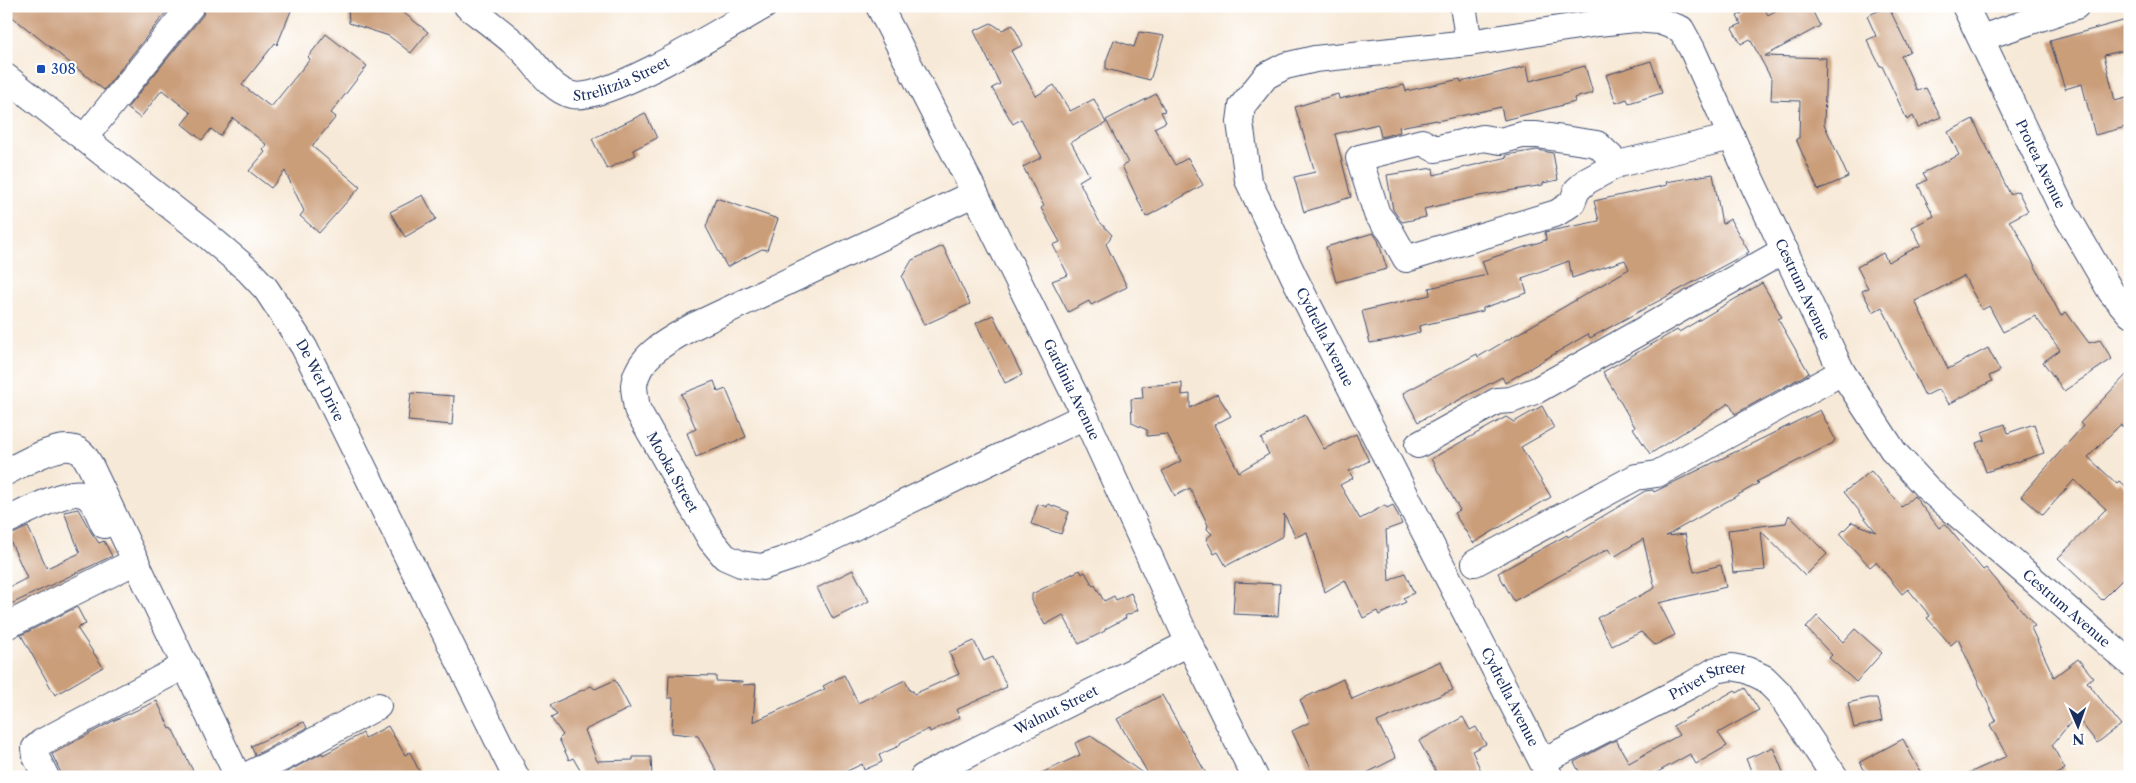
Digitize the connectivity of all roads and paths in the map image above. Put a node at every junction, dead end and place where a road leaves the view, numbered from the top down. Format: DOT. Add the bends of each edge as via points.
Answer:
graph roads {
  1 [pos="191,6"];
  2 [pos="468,6"];
  3 [pos="764,6"];
  4 [pos="879,6"];
  5 [pos="1462,6"];
  6 [pos="1965,6"];
  7 [pos="2076,6"];
  8 [pos="1981,38"];
  9 [pos="1469,43"];
  10 [pos="6,77"];
  11 [pos="1732,137"];
  12 [pos="84,138"];
  13 [pos="1618,164"];
  14 [pos="975,193"];
  15 [pos="1785,250"];
  16 [pos="2130,314"];
  17 [pos="1842,372"];
  18 [pos="1085,416"];
  19 [pos="1418,444"];
  20 [pos="6,472"];
  21 [pos="6,521"];
  22 [pos="1475,563"];
  23 [pos="131,564"];
  24 [pos="6,626"];
  25 [pos="1189,643"];
  26 [pos="2130,663"];
  27 [pos="180,668"];
  28 [pos="378,706"];
  29 [pos="1547,769"];
  30 [pos="46,777"];
  31 [pos="222,777"];
  32 [pos="238,777"];
  33 [pos="244,777"];
  34 [pos="516,777"];
  35 [pos="923,777"];
  36 [pos="1255,777"];
  37 [pos="1836,777"];
  1 -- 12 [label="street"];
  2 -- 3 [label="street, Strelitzia Street" via="521,49 555,86 572,95 593,94 632,79"];
  4 -- 14 [label="street, Gardinia Avenue"];
  5 -- 9 [label="street"];
  6 -- 8 [label="street, Protea Avenue"];
  7 -- 8 [label="street"];
  8 -- 16 [label="street, Protea Avenue" via="2060,204 2111,292"];
  9 -- 11 [label="street, Cestrum Avenue" via="1598,23 1659,21 1681,30"];
  9 -- 29 [label="street, Cydrella Avenue" via="1315,59 1285,66 1266,76 1242,106 1243,152 1248,180 1296,281"];
  10 -- 12 [label="street, De Wet Drive"];
  11 -- 13 [label="street"];
  11 -- 15 [label="street, Cestrum Avenue"];
  12 -- 34 [label="street, De Wet Drive" via="223,248 266,290 304,347"];
  13 -- 13 [label="street" via="1597,144 1537,135 1500,141 1483,138 1435,149 1422,142 1359,158 1377,214 1406,258 1558,213 1572,203 1577,190 1587,181"];
  14 -- 18 [label="street, Gardinia Avenue"];
  14 -- 18 [label="street, Mooka Street" via="662,344 644,362 634,384 637,409 711,540 725,556 741,564 762,567 792,557"];
  15 -- 17 [label="street, Cestrum Avenue"];
  15 -- 19 [label="street" via="1537,390 1511,400 1497,401"];
  17 -- 22 [label="street" via="1657,474 1636,477"];
  17 -- 26 [label="street, Cestrum Avenue" via="1894,452 1927,488"];
  18 -- 25 [label="street, Gardinia Avenue"];
  20 -- 23 [label="street" via="55,450 76,449 81,452 90,465"];
  21 -- 23 [label="street" via="60,497 82,494 91,499"];
  23 -- 24 [label="street"];
  23 -- 27 [label="street"];
  25 -- 35 [label="street, Walnut Street"];
  25 -- 36 [label="street, Gardinia Avenue"];
  27 -- 30 [label="street" via="42,742 35,748 36,757"];
  27 -- 31 [label="street"];
  27 -- 32 [label="street"];
  28 -- 33 [label="street"];
  29 -- 37 [label="street, Privet Street" via="1716,670 1732,667 1764,678 1779,693"];
}
